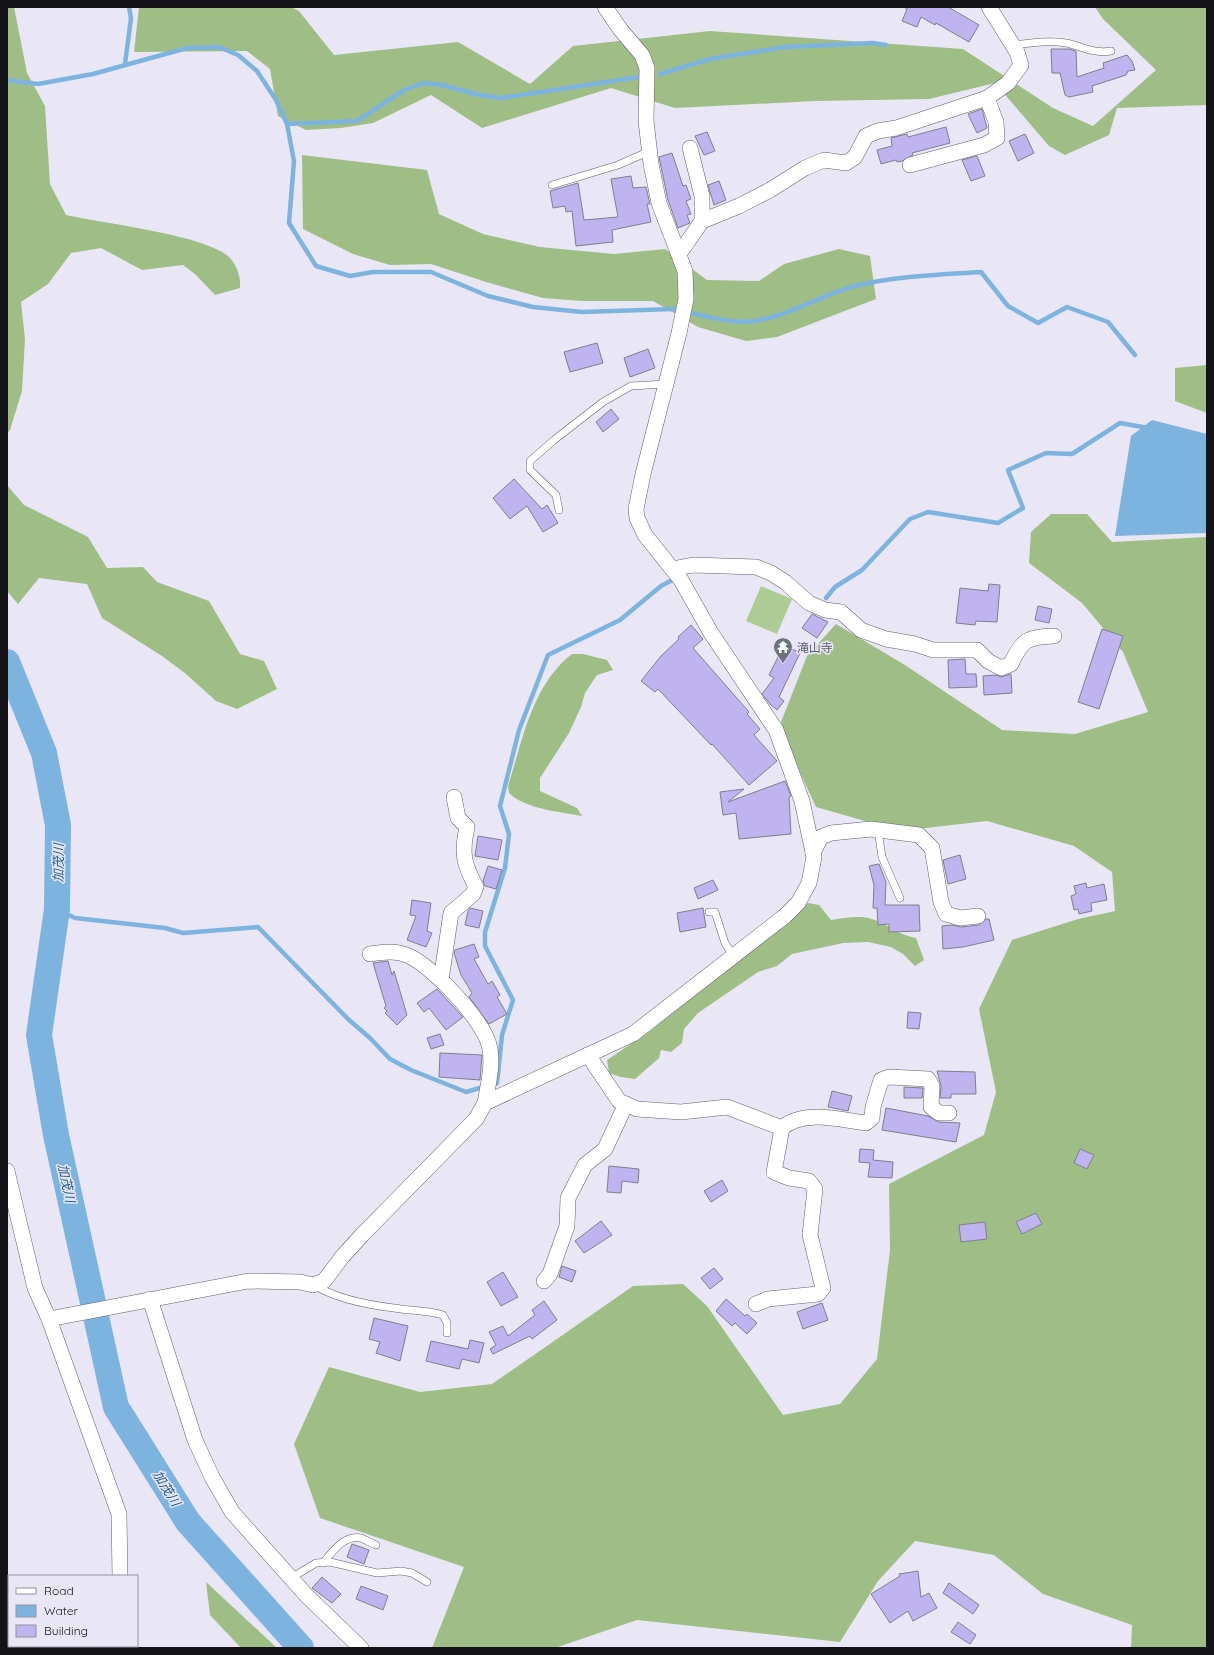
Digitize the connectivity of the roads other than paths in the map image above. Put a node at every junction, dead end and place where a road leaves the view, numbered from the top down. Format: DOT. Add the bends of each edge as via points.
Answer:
graph roads {
  1 [pos="606,7"];
  2 [pos="989,7"];
  3 [pos="1013,46"];
  4 [pos="1111,51"];
  5 [pos="988,98"];
  6 [pos="690,148"];
  7 [pos="650,151"];
  8 [pos="910,165"];
  9 [pos="552,184"];
  10 [pos="702,221"];
  11 [pos="679,254"];
  12 [pos="666,384"];
  13 [pos="559,510"];
  14 [pos="676,574"];
  15 [pos="1054,636"];
  16 [pos="454,797"];
  17 [pos="878,830"];
  18 [pos="813,853"];
  19 [pos="900,898"];
  20 [pos="709,912"];
  21 [pos="978,916"];
  22 [pos="370,954"];
  23 [pos="734,957"];
  24 [pos="440,980"];
  25 [pos="588,1055"];
  26 [pos="485,1103"];
  27 [pos="626,1104"];
  28 [pos="949,1114"];
  29 [pos="782,1128"];
  30 [pos="7,1172"];
  31 [pos="544,1281"];
  32 [pos="313,1285"];
  33 [pos="150,1299"];
  34 [pos="756,1304"];
  35 [pos="49,1318"];
  36 [pos="447,1333"];
  37 [pos="376,1545"];
  38 [pos="323,1562"];
  39 [pos="120,1575"];
  40 [pos="291,1578"];
  41 [pos="427,1582"];
  42 [pos="361,1648"];
  1 -- 7 [label="street" via="642,55 647,68 646,121"];
  2 -- 3 [label="street"];
  3 -- 4 [label="lane" via="1048,41 1067,43 1101,53"];
  3 -- 5 [label="street" via="1021,65 1008,83"];
  5 -- 8 [label="street" via="996,122 997,138 984,145"];
  5 -- 10 [label="street" via="866,136 855,157 846,163 824,160 805,168 739,206"];
  6 -- 10 [label="street" via="702,196"];
  7 -- 9 [label="lane" via="618,165"];
  7 -- 11 [label="street" via="659,203"];
  10 -- 11 [label="street"];
  11 -- 12 [label="street" via="685,271 686,299"];
  12 -- 13 [label="lane" via="631,386 603,402 530,461 530,470 556,495"];
  12 -- 14 [label="street" via="636,509 645,535"];
  14 -- 15 [label="street" via="692,565 756,567 785,582 809,603 824,610 841,612 861,630 933,650 977,650 988,661 1001,668 1012,664 1018,648 1033,637"];
  14 -- 18 [label="street" via="711,633 776,730 802,801"];
  16 -- 24 [label="street" via="458,818 467,827 464,842 466,867 476,887 473,894 451,913"];
  17 -- 18 [label="street" via="832,833 821,837"];
  17 -- 19 [label="lane" via="882,857"];
  17 -- 21 [label="street" via="919,835 932,848 941,902 946,914 960,918"];
  18 -- 23 [label="street" via="809,883 798,903"];
  20 -- 23 [label="lane" via="715,912 725,943"];
  22 -- 24 [label="street" via="388,951 409,956"];
  23 -- 25 [label="street" via="633,1034"];
  24 -- 26 [label="street" via="466,1005 487,1036 492,1069"];
  25 -- 26 [label="street"];
  25 -- 27 [label="street" via="619,1101"];
  26 -- 32 [label="street" via="476,1119 362,1235 324,1281"];
  27 -- 29 [label="street" via="637,1109 681,1112 727,1107"];
  27 -- 31 [label="street" via="606,1149 585,1165 568,1198 567,1226 550,1274"];
  28 -- 29 [label="street" via="939,1113 931,1107 932,1086 928,1079 889,1077 881,1080 872,1118 866,1123 811,1117 787,1123"];
  29 -- 34 [label="street" via="774,1172 789,1178 809,1181 815,1189 810,1235 823,1288 818,1294 768,1299"];
  30 -- 35 [label="street" via="35,1288"];
  32 -- 33 [label="street" via="300,1282 248,1281"];
  32 -- 36 [label="lane" via="326,1293 394,1308 427,1310 443,1315 447,1322"];
  33 -- 35 [label="street"];
  33 -- 40 [label="street" via="195,1440 212,1477 232,1512"];
  35 -- 39 [label="street" via="119,1514"];
  37 -- 38 [label="lane" via="361,1538 352,1538 338,1546"];
  38 -- 40 [label="lane" via="316,1563"];
  38 -- 41 [label="lane" via="377,1573 412,1573"];
  40 -- 42 [label="street"];
}
